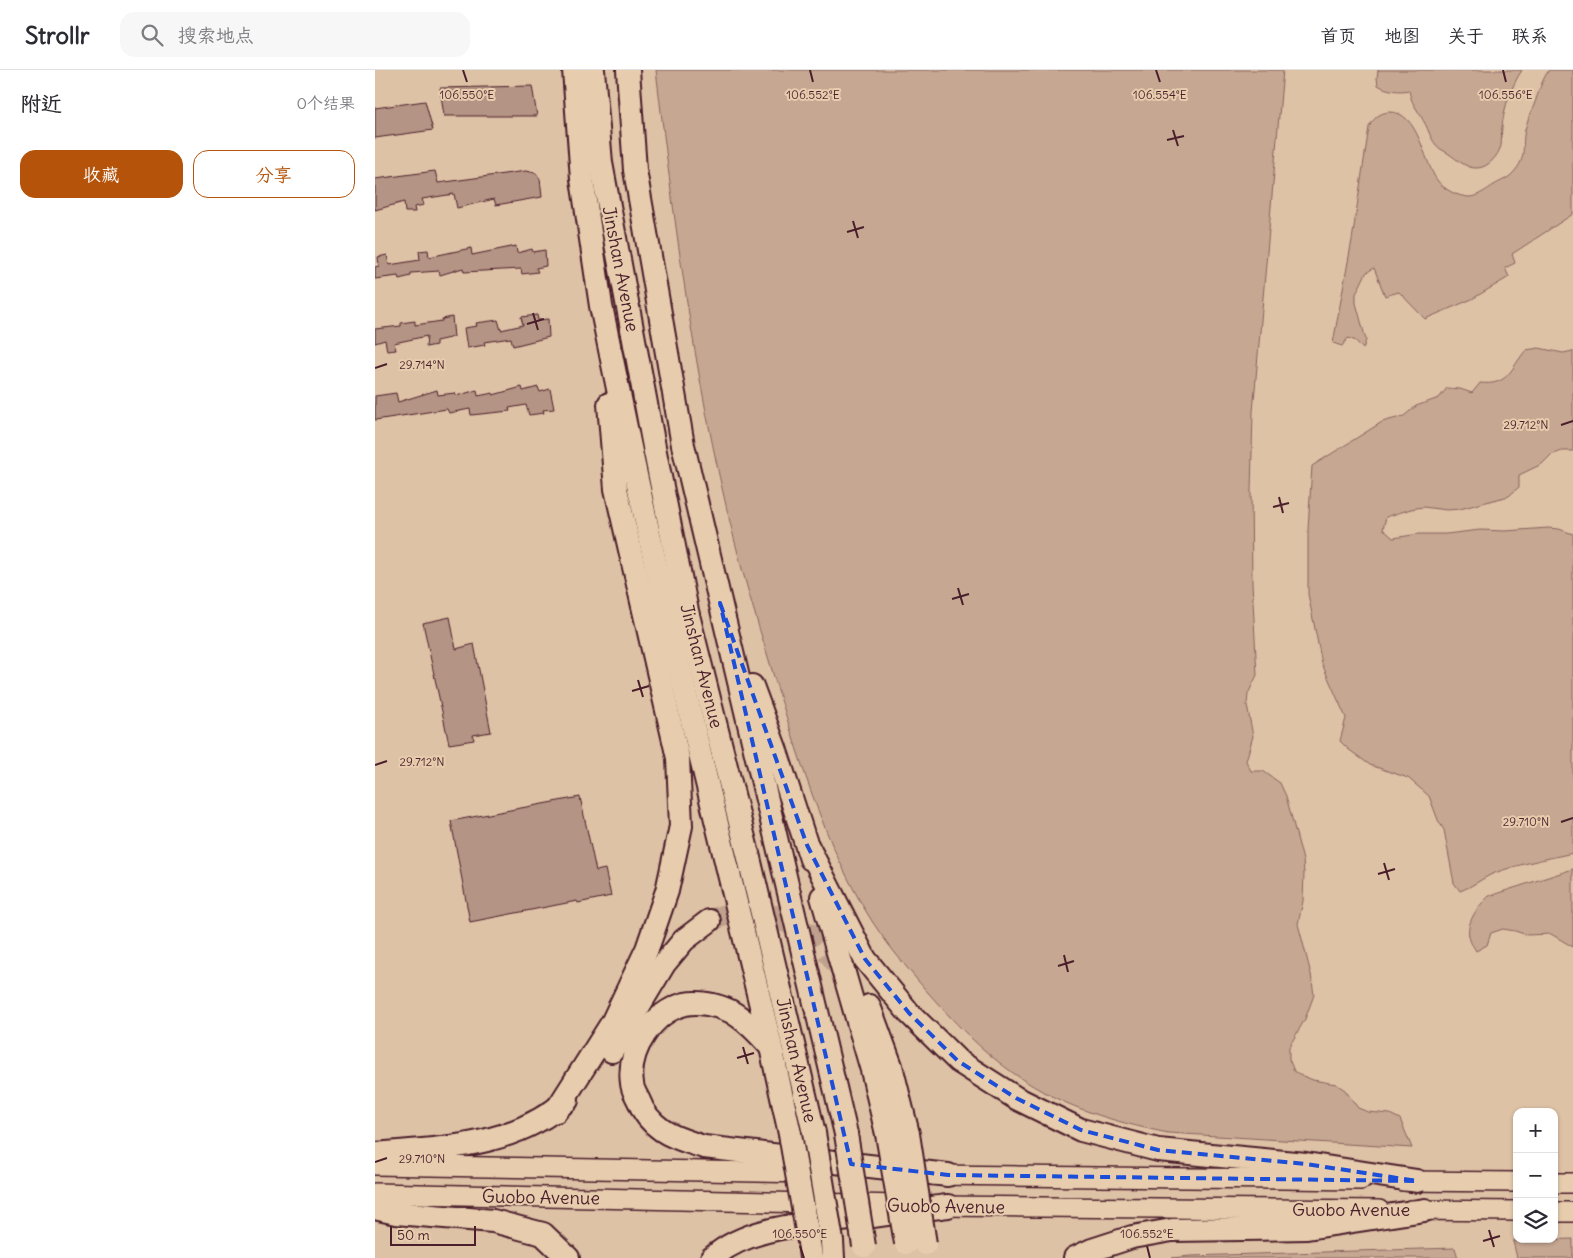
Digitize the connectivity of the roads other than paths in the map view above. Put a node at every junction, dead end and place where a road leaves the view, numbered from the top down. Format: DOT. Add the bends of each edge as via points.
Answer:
graph roads {
  1 [pos="574,70"];
  2 [pos="593,70"];
  3 [pos="628,70"];
  4 [pos="601,306"];
  5 [pos="720,603"];
  6 [pos="807,845"];
  7 [pos="709,921"];
  8 [pos="869,1006"];
  9 [pos="771,1047"];
  10 [pos="556,1111"];
  11 [pos="898,1134"];
  12 [pos="375,1154"];
  13 [pos="375,1165"];
  14 [pos="948,1175"];
  15 [pos="1417,1181"];
  16 [pos="1513,1182"];
  17 [pos="1558,1183"];
  18 [pos="1573,1183"];
  19 [pos="375,1193"];
  20 [pos="948,1206"];
  21 [pos="375,1208"];
  22 [pos="1425,1210"];
  23 [pos="1513,1212"];
  24 [pos="1558,1212"];
  25 [pos="1573,1212"];
  26 [pos="543,1234"];
  27 [pos="810,1250"];
  28 [pos="833,1250"];
  29 [pos="916,1251"];
  30 [pos="864,1252"];
  31 [pos="568,1258"];
  32 [pos="584,1258"];
  33 [pos="712,1258"];
  34 [pos="1075,1258"];
  1 -- 4 [label="highway" via="582,179"];
  2 -- 28 [label="highway, Jinshan Avenue, bridge" via="601,163 687,611 814,1133"];
  3 -- 5 [label="highway, Jinshan Avenue" via="635,170 683,446"];
  4 -- 9 [label="highway" via="669,626"];
  4 -- 10 [label="highway" via="616,489 678,758 681,826 667,891 647,949 611,1023"];
  5 -- 6 [label="highway" via="775,748"];
  5 -- 30 [label="highway, Jinshan Avenue, bridge" via="846,1134"];
  6 -- 11 [label="highway" via="872,1070"];
  6 -- 15 [label="highway" via="865,959 909,1013 958,1061 1016,1098 1081,1130 1158,1150 1306,1164"];
  7 -- 10 [label="highway" via="683,940 664,964 615,1046 587,1082"];
  8 -- 11 [label="highway" via="891,1066"];
  9 -- 14 [label="highway" via="752,1026 729,1011 706,1003 686,1004 665,1013 645,1033 633,1058 632,1083 643,1111 660,1129 704,1147"];
  9 -- 27 [label="highway, bridge"];
  10 -- 12 [label="highway" via="524,1130 480,1143"];
  11 -- 29 [label="highway, bridge"];
  13 -- 14 [label="main road, Guobo Avenue"];
  14 -- 15 [label="main road, Guobo Avenue"];
  15 -- 16 [label="main road, Guobo Avenue"];
  17 -- 18 [label="main road"];
  19 -- 20 [label="main road, Guobo Avenue"];
  20 -- 22 [label="main road, Guobo Avenue"];
  20 -- 33 [label="highway" via="784,1227 749,1236"];
  21 -- 26 [label="highway" via="396,1213 493,1221"];
  22 -- 23 [label="main road, Guobo Avenue"];
  22 -- 34 [label="highway" via="1307,1228 1172,1230 1132,1237"];
  24 -- 25 [label="main road"];
  26 -- 31 [label="highway"];
  26 -- 32 [label="highway"];
}
